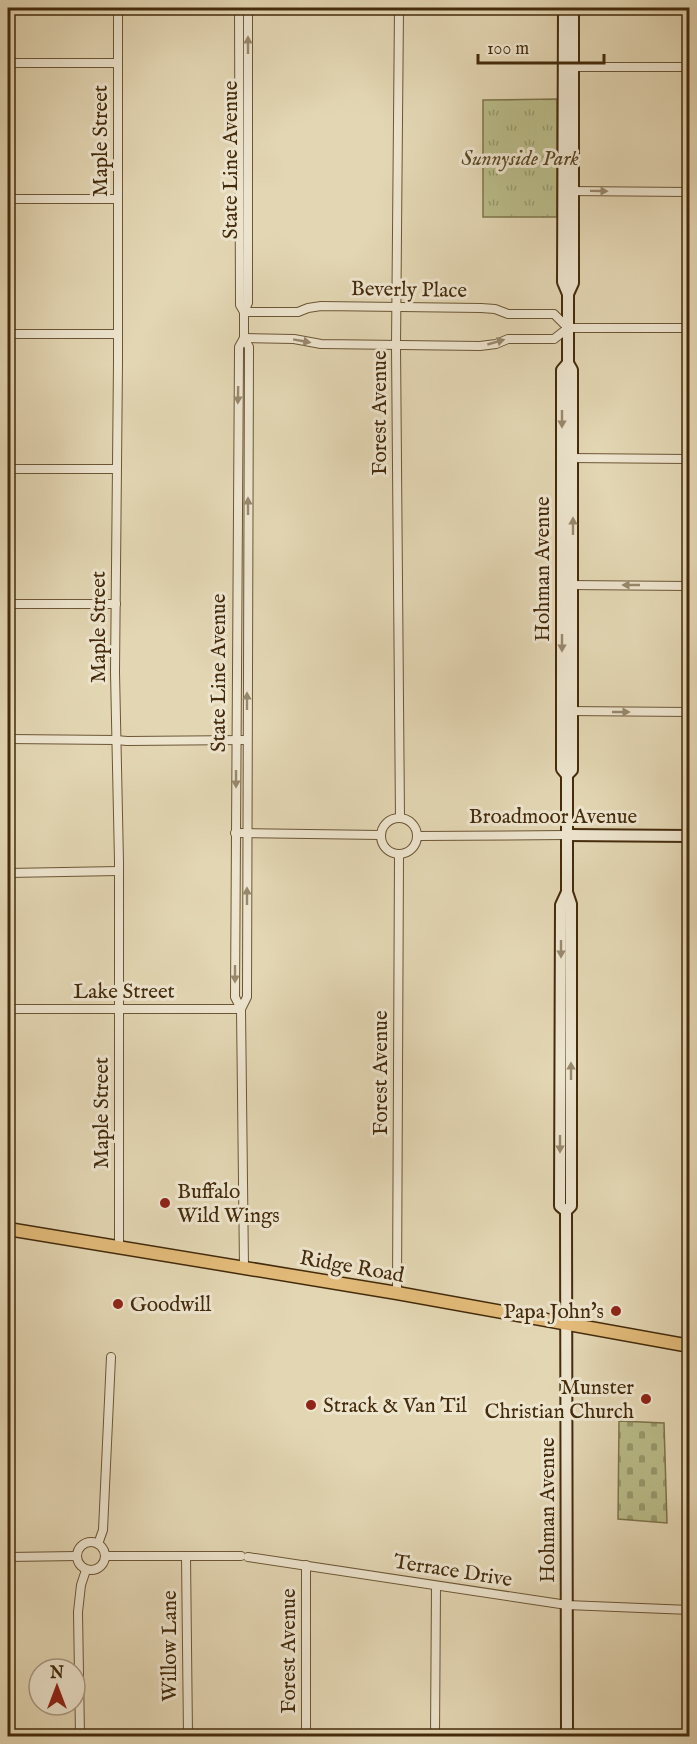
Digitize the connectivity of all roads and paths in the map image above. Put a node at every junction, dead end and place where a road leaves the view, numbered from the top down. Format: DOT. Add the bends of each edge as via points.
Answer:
graph roads {
  1 [pos="118,8"];
  2 [pos="239,8"];
  3 [pos="249,8"];
  4 [pos="399,8"];
  5 [pos="564,8"];
  6 [pos="573,8"];
  7 [pos="8,63"];
  8 [pos="118,63"];
  9 [pos="568,67"];
  10 [pos="690,67"];
  11 [pos="238,76"];
  12 [pos="248,76"];
  13 [pos="568,191"];
  14 [pos="690,192"];
  15 [pos="8,199"];
  16 [pos="118,199"];
  17 [pos="397,308"];
  18 [pos="244,312"];
  19 [pos="568,328"];
  20 [pos="690,328"];
  21 [pos="8,334"];
  22 [pos="118,334"];
  23 [pos="244,338"];
  24 [pos="396,346"];
  25 [pos="567,458"];
  26 [pos="690,459"];
  27 [pos="8,469"];
  28 [pos="116,469"];
  29 [pos="236,553"];
  30 [pos="247,553"];
  31 [pos="567,585"];
  32 [pos="690,586"];
  33 [pos="8,604"];
  34 [pos="116,604"];
  35 [pos="567,711"];
  36 [pos="690,712"];
  37 [pos="8,739"];
  38 [pos="116,740"];
  39 [pos="236,740"];
  40 [pos="247,740"];
  41 [pos="400,818"];
  42 [pos="235,833"];
  43 [pos="247,833"];
  44 [pos="381,835"];
  45 [pos="567,835"];
  46 [pos="417,836"];
  47 [pos="690,836"];
  48 [pos="399,854"];
  49 [pos="119,871"];
  50 [pos="8,873"];
  51 [pos="119,1008"];
  52 [pos="8,1009"];
  53 [pos="241,1009"];
  54 [pos="8,1229"];
  55 [pos="119,1247"];
  56 [pos="244,1267"];
  57 [pos="397,1293"];
  58 [pos="566,1324"];
  59 [pos="690,1346"];
  60 [pos="111,1357"];
  61 [pos="98,1544"];
  62 [pos="105,1556"];
  63 [pos="186,1556"];
  64 [pos="8,1557"];
  65 [pos="76,1557"];
  66 [pos="306,1565"];
  67 [pos="86,1570"];
  68 [pos="436,1586"];
  69 [pos="567,1605"];
  70 [pos="690,1610"];
  71 [pos="80,1737"];
  72 [pos="188,1737"];
  73 [pos="306,1737"];
  74 [pos="435,1737"];
  75 [pos="567,1737"];
  1 -- 8 [label="street, Maple Street"];
  2 -- 11 [label="street, State Line Avenue"];
  12 -- 3 [label="street, State Line Avenue, one-way"];
  4 -- 17 [label="street, Forest Avenue"];
  5 -- 9 [label="main road, Hohman Avenue"];
  6 -- 9 [label="main road, Hohman Avenue"];
  7 -- 8 [label="street"];
  8 -- 16 [label="street, Maple Street"];
  9 -- 10 [label="street"];
  9 -- 13 [label="main road, Hohman Avenue"];
  11 -- 12 [label="street"];
  11 -- 18 [label="street, State Line Avenue" via="240,305"];
  12 -- 18 [label="street, State Line Avenue" via="248,303"];
  13 -- 14 [label="street, one-way"];
  13 -- 19 [label="main road, Hohman Avenue" via="563,282 568,294"];
  15 -- 16 [label="street"];
  16 -- 22 [label="street, Maple Street"];
  17 -- 18 [label="street, Beverly Place" via="321,306 298,312"];
  17 -- 19 [label="street, Beverly Place" via="481,308 508,314 554,314"];
  17 -- 24 [label="street, Forest Avenue"];
  18 -- 23 [label="street, State Line Avenue"];
  19 -- 20 [label="street"];
  24 -- 19 [label="street, one-way" via="480,346 508,339 554,339"];
  19 -- 25 [label="main road, Hohman Avenue" via="568,363 562,370"];
  21 -- 22 [label="street"];
  22 -- 28 [label="street, Maple Street"];
  23 -- 24 [label="street, one-way"];
  23 -- 29 [label="street, State Line Avenue, one-way" via="239,346"];
  30 -- 23 [label="street, State Line Avenue, one-way" via="249,347"];
  24 -- 41 [label="street, Forest Avenue"];
  25 -- 26 [label="street"];
  25 -- 31 [label="main road, Hohman Avenue"];
  27 -- 28 [label="street"];
  28 -- 34 [label="street, Maple Street"];
  29 -- 30 [label="street"];
  29 -- 39 [label="street, State Line Avenue"];
  40 -- 30 [label="street, State Line Avenue, one-way"];
  32 -- 31 [label="street, one-way"];
  31 -- 35 [label="main road, Hohman Avenue"];
  33 -- 34 [label="street"];
  34 -- 38 [label="street, Maple Street"];
  35 -- 36 [label="street, one-way"];
  35 -- 45 [label="main road, Hohman Avenue" via="562,769 567,776"];
  37 -- 38 [label="street"];
  38 -- 39 [label="street"];
  38 -- 49 [label="street, Maple Street"];
  39 -- 40 [label="street"];
  39 -- 42 [label="street, State Line Avenue, one-way"];
  40 -- 43 [label="street, State Line Avenue"];
  41 -- 44 [label="street" via="389,821"];
  41 -- 46 [label="street" via="414,826"];
  42 -- 43 [label="street"];
  42 -- 53 [label="street, State Line Avenue, one-way" via="235,997"];
  43 -- 44 [label="street"];
  53 -- 43 [label="street, State Line Avenue, one-way" via="247,997"];
  44 -- 48 [label="street" via="388,850"];
  45 -- 46 [label="street, Broadmoor Avenue"];
  45 -- 47 [label="main road, Broadmoor Avenue"];
  45 -- 58 [label="main road, Hohman Avenue" via="567,892 561,905 560,1171 560,1206 566,1211"];
  46 -- 48 [label="street" via="411,849"];
  48 -- 57 [label="street, Forest Avenue"];
  49 -- 50 [label="street"];
  49 -- 51 [label="street, Maple Street"];
  51 -- 52 [label="street, Lake Street"];
  51 -- 53 [label="street, Lake Street"];
  51 -- 55 [label="street, Maple Street"];
  53 -- 56 [label="street, State Line Avenue"];
  54 -- 55 [label="main road, Ridge Road"];
  55 -- 56 [label="main road, Ridge Road"];
  56 -- 57 [label="main road, Ridge Road"];
  57 -- 58 [label="main road, Ridge Road"];
  58 -- 59 [label="main road, Ridge Road"];
  58 -- 69 [label="main road, Hohman Avenue"];
  60 -- 61 [label="street" via="103,1530"];
  61 -- 62 [label="street"];
  61 -- 65 [label="street" via="84,1544"];
  62 -- 63 [label="street, Terrace Drive"];
  62 -- 67 [label="street" via="99,1568"];
  63 -- 66 [label="street, Terrace Drive" via="244,1556"];
  63 -- 72 [label="street, Willow Lane"];
  64 -- 65 [label="street"];
  65 -- 67 [label="street"];
  66 -- 68 [label="street, Terrace Drive"];
  66 -- 73 [label="street, Forest Avenue"];
  67 -- 71 [label="street" via="78,1612"];
  68 -- 69 [label="street, Terrace Drive"];
  68 -- 74 [label="street"];
  69 -- 70 [label="street, Terrace Drive"];
  69 -- 75 [label="main road, Hohman Avenue"];
}
